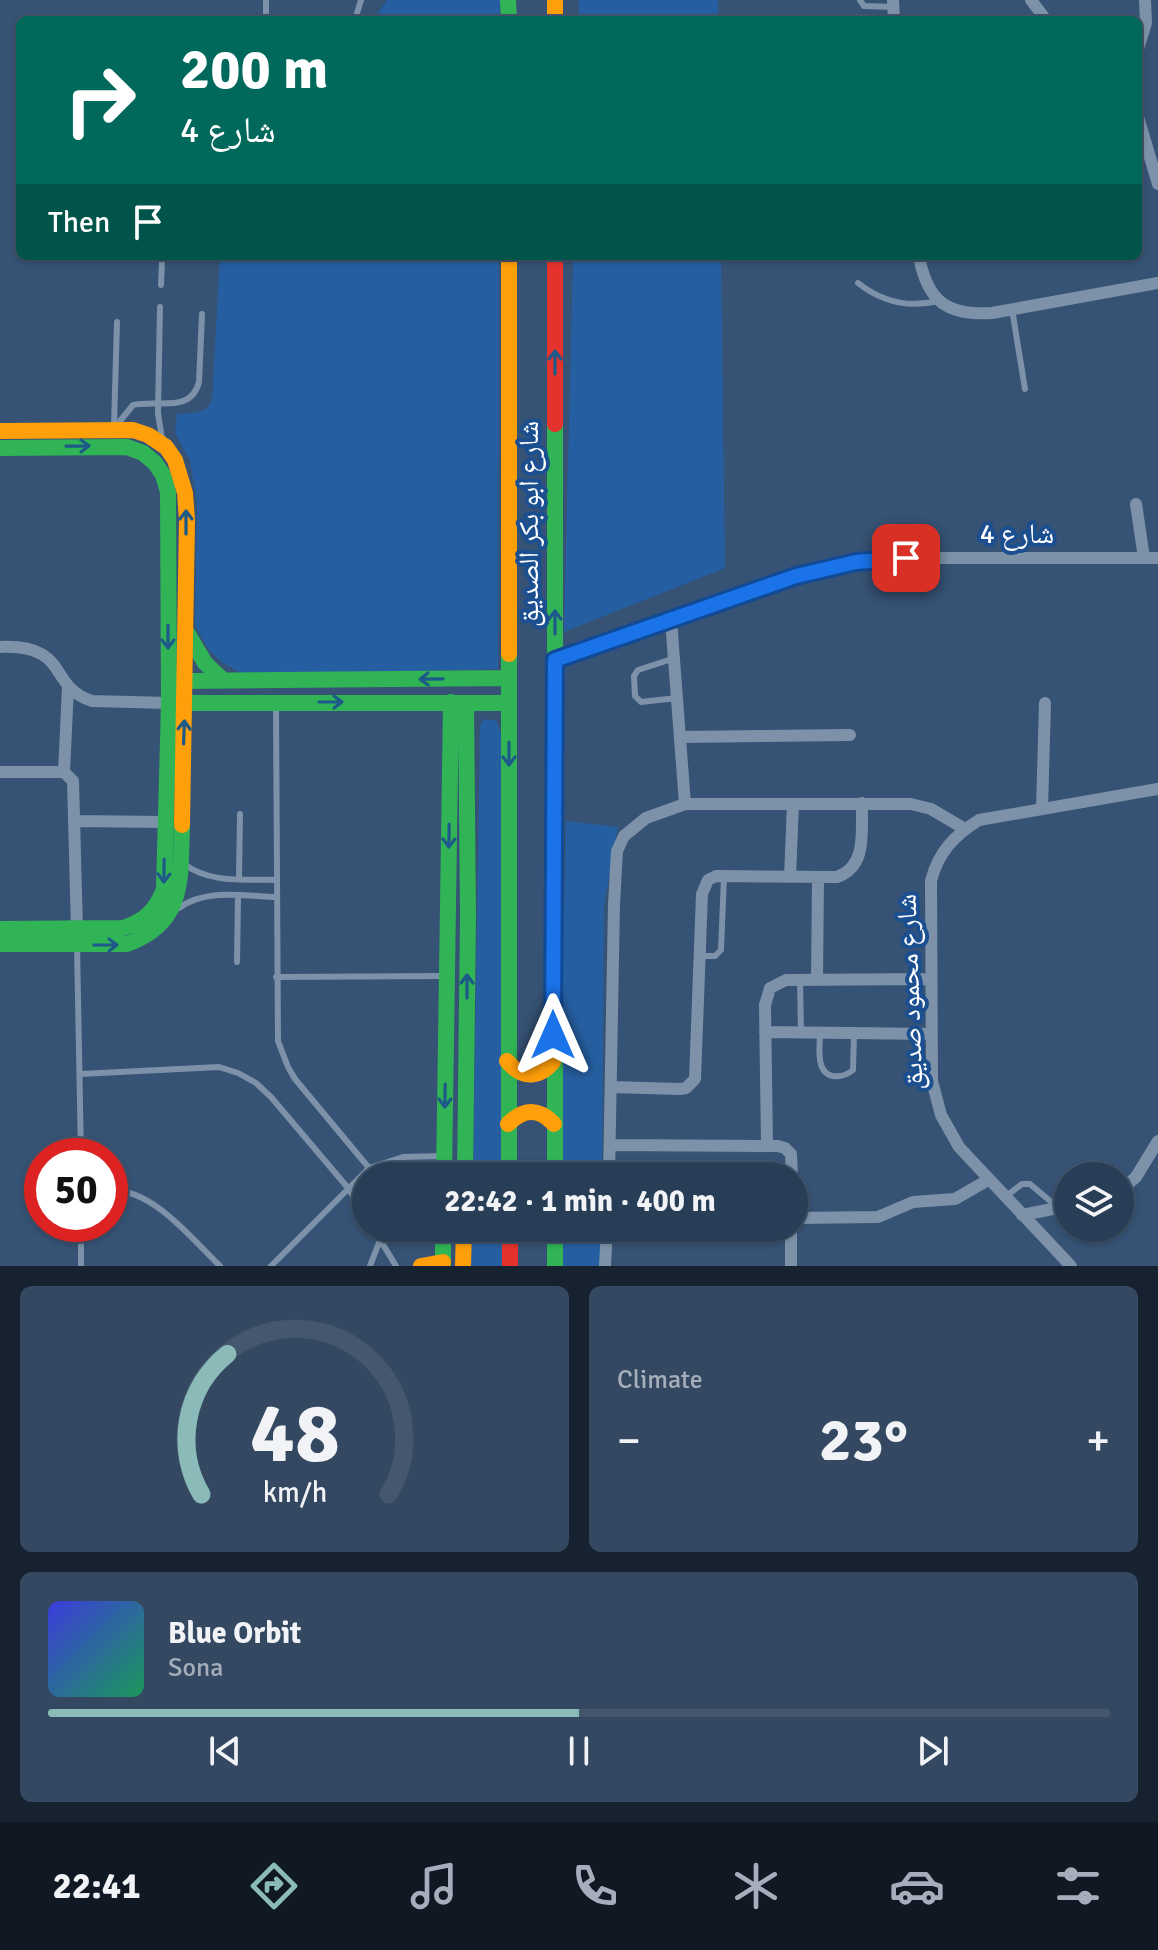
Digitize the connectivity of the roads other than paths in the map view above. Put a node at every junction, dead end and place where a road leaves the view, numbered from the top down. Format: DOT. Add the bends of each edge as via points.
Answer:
graph roads {
  1 [pos="860,0"];
  2 [pos="1145,0"];
  3 [pos="894,9"];
  4 [pos="1142,36"];
  5 [pos="1143,150"];
  6 [pos="1158,184"];
  7 [pos="162,260"];
  8 [pos="509,260"];
  9 [pos="555,260"];
  10 [pos="920,260"];
  11 [pos="858,283"];
  12 [pos="1158,283"];
  13 [pos="161,285"];
  14 [pos="938,301"];
  15 [pos="160,307"];
  16 [pos="1012,309"];
  17 [pos="202,314"];
  18 [pos="117,322"];
  19 [pos="1025,389"];
  20 [pos="158,403"];
  21 [pos="0,431"];
  22 [pos="114,438"];
  23 [pos="163,444"];
  24 [pos="0,448"];
  25 [pos="1136,504"];
  26 [pos="1144,558"];
  27 [pos="1158,558"];
  28 [pos="671,620"];
  29 [pos="186,628"];
  30 [pos="0,647"];
  31 [pos="674,659"];
  32 [pos="555,660"];
  33 [pos="509,678"];
  34 [pos="168,681"];
  35 [pos="186,681"];
  36 [pos="224,681"];
  37 [pos="68,687"];
  38 [pos="677,698"];
  39 [pos="276,702"];
  40 [pos="458,702"];
  41 [pos="177,703"];
  42 [pos="509,703"];
  43 [pos="1045,703"];
  44 [pos="850,735"];
  45 [pos="680,737"];
  46 [pos="0,772"];
  47 [pos="64,772"];
  48 [pos="1158,789"];
  49 [pos="862,803"];
  50 [pos="685,804"];
  51 [pos="793,804"];
  52 [pos="1042,809"];
  53 [pos="240,814"];
  54 [pos="75,821"];
  55 [pos="164,822"];
  56 [pos="965,829"];
  57 [pos="180,861"];
  58 [pos="724,877"];
  59 [pos="790,877"];
  60 [pos="818,877"];
  61 [pos="239,878"];
  62 [pos="276,880"];
  63 [pos="238,896"];
  64 [pos="276,897"];
  65 [pos="168,919"];
  66 [pos="0,929"];
  67 [pos="26,937"];
  68 [pos="77,937"];
  69 [pos="0,944"];
  70 [pos="700,956"];
  71 [pos="237,962"];
  72 [pos="447,976"];
  73 [pos="276,977"];
  74 [pos="930,979"];
  75 [pos="800,980"];
  76 [pos="817,980"];
  77 [pos="765,1032"];
  78 [pos="801,1032"];
  79 [pos="820,1033"];
  80 [pos="854,1033"];
  81 [pos="931,1034"];
  82 [pos="507,1061"];
  83 [pos="553,1062"];
  84 [pos="80,1074"];
  85 [pos="611,1087"];
  86 [pos="508,1124"];
  87 [pos="554,1124"];
  88 [pos="81,1138"];
  89 [pos="1158,1141"];
  90 [pos="610,1145"];
  91 [pos="767,1146"];
  92 [pos="444,1156"];
  93 [pos="364,1162"];
  94 [pos="388,1162"];
  95 [pos="444,1162"];
  96 [pos="465,1162"];
  97 [pos="509,1162"];
  98 [pos="555,1162"];
  99 [pos="609,1162"];
  100 [pos="791,1162"];
  101 [pos="1134,1179"];
  102 [pos="988,1180"];
  103 [pos="352,1184"];
  104 [pos="348,1188"];
  105 [pos="128,1192"];
  106 [pos="352,1194"];
  107 [pos="1005,1197"];
  108 [pos="1054,1201"];
  109 [pos="1054,1209"];
  110 [pos="1022,1215"];
  111 [pos="808,1218"];
  112 [pos="81,1242"];
  113 [pos="379,1242"];
  114 [pos="381,1242"];
  115 [pos="443,1242"];
  116 [pos="464,1242"];
  117 [pos="510,1242"];
  118 [pos="555,1242"];
  119 [pos="606,1242"];
  120 [pos="791,1242"];
  121 [pos="443,1264"];
  122 [pos="81,1266"];
  123 [pos="220,1266"];
  124 [pos="271,1266"];
  125 [pos="370,1266"];
  126 [pos="396,1266"];
  127 [pos="421,1266"];
  128 [pos="463,1266"];
  129 [pos="510,1266"];
  130 [pos="555,1266"];
  131 [pos="605,1266"];
  132 [pos="791,1266"];
  133 [pos="1071,1266"];
  1 -- 3 [label="lane" via="864,6"];
  2 -- 4 [label="street"];
  5 -- 6 [label="street"];
  7 -- 13 [label="lane"];
  8 -- 33 [label="street, شارع ابو بكر الصديق"];
  32 -- 9 [label="street, شارع ابو بكر الصديق, one-way"];
  10 -- 14 [label="street"];
  11 -- 14 [label="lane" via="894,302"];
  12 -- 16 [label="street"];
  14 -- 16 [label="street" via="964,313"];
  15 -- 20 [label="lane"];
  16 -- 19 [label="lane"];
  17 -- 20 [label="lane" via="197,391 185,401"];
  18 -- 22 [label="lane"];
  20 -- 22 [label="lane" via="133,405"];
  20 -- 23 [label="lane"];
  21 -- 22 [label="street"];
  22 -- 23 [label="street" via="143,433"];
  24 -- 22 [label="street, one-way"];
  22 -- 34 [label="street, one-way" via="140,451 166,479"];
  29 -- 23 [label="street, one-way" via="185,494 178,465"];
  25 -- 26 [label="street"];
  26 -- 27 [label="street, شارع 4"];
  26 -- 28 [label="street, شارع 4" via="856,562 796,576"];
  28 -- 31 [label="street"];
  28 -- 32 [label="street, شارع 4"];
  29 -- 35 [label="street"];
  29 -- 36 [label="street" via="205,663"];
  30 -- 37 [label="street" via="36,650 57,666"];
  31 -- 38 [label="street"];
  31 -- 38 [label="lane" via="638,670 634,684 641,702"];
  32 -- 83 [label="street, شارع ابو بكر الصديق"];
  33 -- 36 [label="street, one-way"];
  33 -- 42 [label="street, شارع ابو بكر الصديق"];
  34 -- 35 [label="street"];
  34 -- 41 [label="street"];
  35 -- 36 [label="street"];
  35 -- 41 [label="street"];
  37 -- 41 [label="street" via="92,701"];
  37 -- 47 [label="street"];
  38 -- 45 [label="street"];
  39 -- 40 [label="street, one-way"];
  39 -- 41 [label="street"];
  39 -- 62 [label="lane"];
  40 -- 42 [label="street"];
  40 -- 72 [label="street, one-way"];
  96 -- 40 [label="street, one-way" via="468,916"];
  41 -- 55 [label="street"];
  57 -- 41 [label="street, one-way"];
  42 -- 82 [label="street, شارع ابو بكر الصديق, one-way"];
  43 -- 52 [label="street"];
  44 -- 45 [label="street"];
  45 -- 50 [label="street"];
  46 -- 47 [label="street"];
  47 -- 54 [label="street" via="73,781"];
  48 -- 52 [label="street, شارع محمود صديق"];
  49 -- 51 [label="street"];
  49 -- 56 [label="street" via="931,809"];
  49 -- 60 [label="street" via="857,864 837,877"];
  50 -- 51 [label="street"];
  50 -- 85 [label="street" via="636,824 617,851"];
  51 -- 59 [label="street"];
  52 -- 56 [label="street, شارع محمود صديق" via="979,820"];
  53 -- 61 [label="lane"];
  54 -- 55 [label="street"];
  54 -- 68 [label="street"];
  55 -- 68 [label="street, one-way" via="164,889 159,905 137,924"];
  56 -- 74 [label="street, شارع محمود صديق" via="943,851 931,881"];
  57 -- 61 [label="lane" via="202,875"];
  57 -- 65 [label="street" via="179,889"];
  58 -- 59 [label="street"];
  58 -- 70 [label="street" via="703,886"];
  58 -- 70 [label="lane" via="721,950 715,956"];
  59 -- 60 [label="street"];
  60 -- 76 [label="street"];
  61 -- 62 [label="lane"];
  62 -- 64 [label="lane"];
  63 -- 64 [label="lane"];
  63 -- 65 [label="lane" via="196,898"];
  63 -- 71 [label="lane"];
  64 -- 73 [label="lane"];
  68 -- 65 [label="street, one-way" via="127,944 143,939"];
  66 -- 67 [label="street"];
  67 -- 68 [label="street"];
  67 -- 69 [label="street"];
  68 -- 84 [label="lane"];
  70 -- 85 [label="street" via="695,1079 680,1089"];
  72 -- 73 [label="lane"];
  72 -- 92 [label="street, one-way"];
  73 -- 93 [label="lane" via="276,1027 288,1067"];
  74 -- 76 [label="street"];
  74 -- 81 [label="street, شارع محمود صديق"];
  75 -- 76 [label="street"];
  75 -- 77 [label="street" via="770,988 765,996"];
  75 -- 78 [label="lane"];
  77 -- 78 [label="street"];
  77 -- 91 [label="street"];
  78 -- 79 [label="street"];
  79 -- 80 [label="street"];
  79 -- 80 [label="lane" via="821,1065 831,1076 853,1070"];
  80 -- 81 [label="street"];
  81 -- 102 [label="street, شارع محمود صديق" via="932,1081 941,1115 959,1147"];
  82 -- 83 [label="street" via="524,1076 536,1076"];
  82 -- 86 [label="street, شارع ابو بكر الصديق"];
  83 -- 87 [label="street, شارع ابو بكر الصديق"];
  84 -- 88 [label="lane"];
  84 -- 104 [label="lane" via="219,1067 238,1073 271,1097"];
  85 -- 90 [label="street"];
  86 -- 87 [label="street" via="515,1115 537,1110"];
  86 -- 97 [label="street, شارع ابو بكر الصديق"];
  87 -- 98 [label="street, شارع ابو بكر الصديق"];
  89 -- 101 [label="street"];
  90 -- 91 [label="street"];
  90 -- 99 [label="street"];
  91 -- 100 [label="street" via="785,1148"];
  92 -- 94 [label="lane"];
  92 -- 95 [label="street"];
  102 -- 107 [label="street, شارع محمود صديق"];
  102 -- 111 [label="street" via="964,1196 913,1202 878,1217"];
  103 -- 104 [label="lane"];
  104 -- 106 [label="lane"];
  104 -- 124 [label="lane"];
  105 -- 123 [label="lane" via="149,1199"];
  107 -- 108 [label="lane" via="1030,1184"];
  107 -- 110 [label="street, شارع محمود صديق"];
  109 -- 110 [label="street"];
  110 -- 133 [label="street, شارع محمود صديق"];
  112 -- 122 [label="lane"];
  113 -- 125 [label="lane"];
  114 -- 126 [label="lane"];
  115 -- 121 [label="street"];
  116 -- 128 [label="street"];
  117 -- 129 [label="street"];
  118 -- 130 [label="street"];
  119 -- 131 [label="street"];
  120 -- 132 [label="street"];
  121 -- 127 [label="street"];
}
